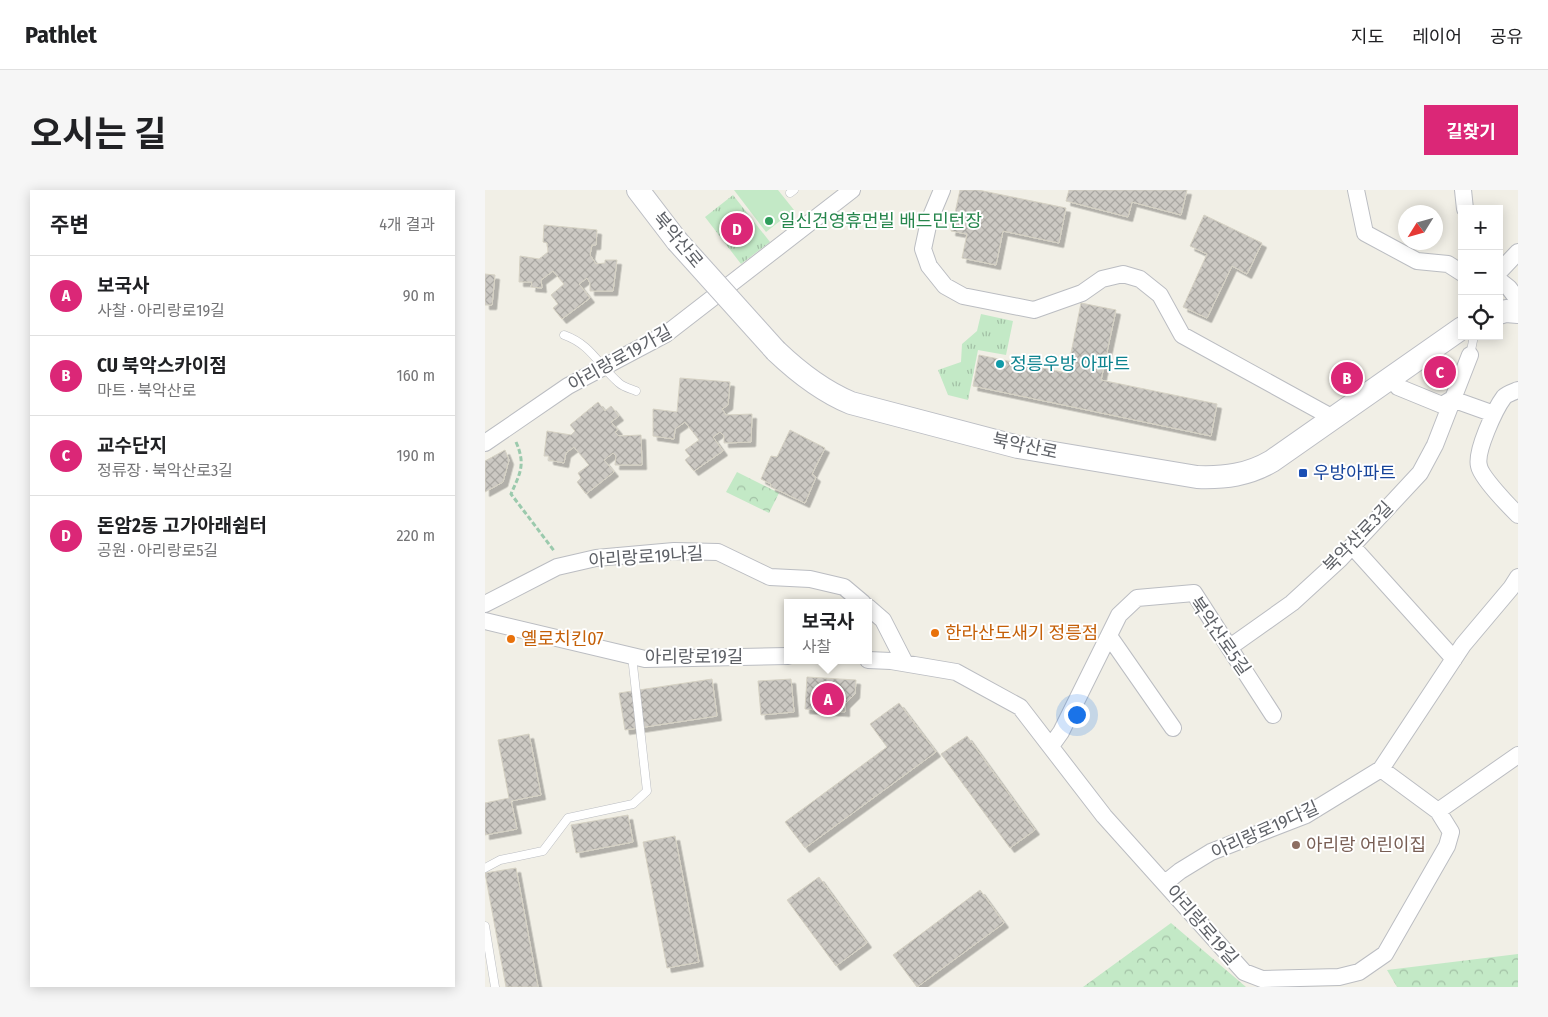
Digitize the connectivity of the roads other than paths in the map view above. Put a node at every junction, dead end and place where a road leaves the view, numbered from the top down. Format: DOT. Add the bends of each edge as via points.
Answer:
graph roads {
  1 [pos="638,190"];
  2 [pos="852,190"];
  3 [pos="942,190"];
  4 [pos="1356,190"];
  5 [pos="1463,190"];
  6 [pos="1465,205"];
  7 [pos="1518,252"];
  8 [pos="1503,268"];
  9 [pos="1458,270"];
  10 [pos="1503,283"];
  11 [pos="1518,300"];
  12 [pos="1503,312"];
  13 [pos="1518,312"];
  14 [pos="1458,331"];
  15 [pos="564,335"];
  16 [pos="1473,340"];
  17 [pos="1470,355"];
  18 [pos="606,367"];
  19 [pos="1391,378"];
  20 [pos="1518,390"];
  21 [pos="636,391"];
  22 [pos="1452,399"];
  23 [pos="1494,414"];
  24 [pos="1333,418"];
  25 [pos="485,444"];
  26 [pos="1518,515"];
  27 [pos="1352,546"];
  28 [pos="1518,577"];
  29 [pos="858,599"];
  30 [pos="485,604"];
  31 [pos="872,610"];
  32 [pos="485,621"];
  33 [pos="1109,636"];
  34 [pos="1230,647"];
  35 [pos="632,656"];
  36 [pos="784,656"];
  37 [pos="1454,659"];
  38 [pos="872,660"];
  39 [pos="905,663"];
  40 [pos="1273,715"];
  41 [pos="1173,728"];
  42 [pos="1051,746"];
  43 [pos="1518,756"];
  44 [pos="1381,769"];
  45 [pos="1438,810"];
  46 [pos="485,868"];
  47 [pos="1165,883"];
  48 [pos="485,926"];
  49 [pos="495,987"];
  1 -- 24 [label="street, 북악산로, bridge" via="677,241 776,351 808,379 851,403 1018,447 1217,478 1253,471"];
  2 -- 18 [label="street, 아리랑로19가길" via="666,334"];
  3 -- 24 [label="street" via="929,221 923,249 929,266 945,286 963,296 1034,310 1082,293 1102,279 1123,274 1140,279 1161,296 1182,335"];
  4 -- 9 [label="street" via="1365,232 1417,261 1448,264"];
  5 -- 6 [label="street"];
  7 -- 8 [label="street"];
  10 -- 11 [label="street"];
  12 -- 13 [label="street"];
  14 -- 19 [label="street, 북악산로"];
  15 -- 18 [label="lane" via="579,340"];
  16 -- 17 [label="lane, 북악산로3길"];
  17 -- 22 [label="street, 북악산로3길"];
  18 -- 21 [label="lane" via="620,384"];
  18 -- 25 [label="street, 아리랑로19가길" via="568,386"];
  19 -- 22 [label="street" via="1398,387 1443,405"];
  19 -- 24 [label="street, 북악산로"];
  20 -- 23 [label="street" via="1506,395"];
  22 -- 23 [label="street"];
  22 -- 27 [label="street, 북악산로3길" via="1435,445 1420,473"];
  23 -- 26 [label="street" via="1479,453 1479,467"];
  27 -- 34 [label="street, 북악산로3길" via="1292,603"];
  27 -- 37 [label="street"];
  28 -- 37 [label="street, 아리랑로19다길"];
  29 -- 30 [label="street, 아리랑로19나길" via="844,587 810,579 770,577 718,552 674,551 596,558 565,566"];
  31 -- 39 [label="street" via="883,620"];
  32 -- 35 [label="street, 아리랑로19길"];
  33 -- 34 [label="street, 북악산로5길" via="1119,615 1137,598 1193,592"];
  33 -- 41 [label="street"];
  33 -- 42 [label="street, 북악산로5길"];
  34 -- 40 [label="street, 북악산로5길"];
  35 -- 36 [label="street, 아리랑로19길" via="645,659"];
  35 -- 46 [label="lane" via="647,791 633,804 568,818 543,851 500,860"];
  37 -- 44 [label="street, 아리랑로19다길"];
  38 -- 39 [label="street, 아리랑로19길"];
  39 -- 42 [label="street, 아리랑로19길" via="956,672 1020,707"];
  42 -- 47 [label="street, 아리랑로19길" via="1104,816"];
  43 -- 45 [label="street"];
  44 -- 45 [label="street, 아리랑로19길"];
  44 -- 47 [label="street, 아리랑로19다길" via="1305,815 1211,852"];
  45 -- 47 [label="street, 아리랑로19길" via="1451,832 1447,846 1385,954 1359,972 1339,977 1263,979 1244,972"];
  48 -- 49 [label="lane"];
}
